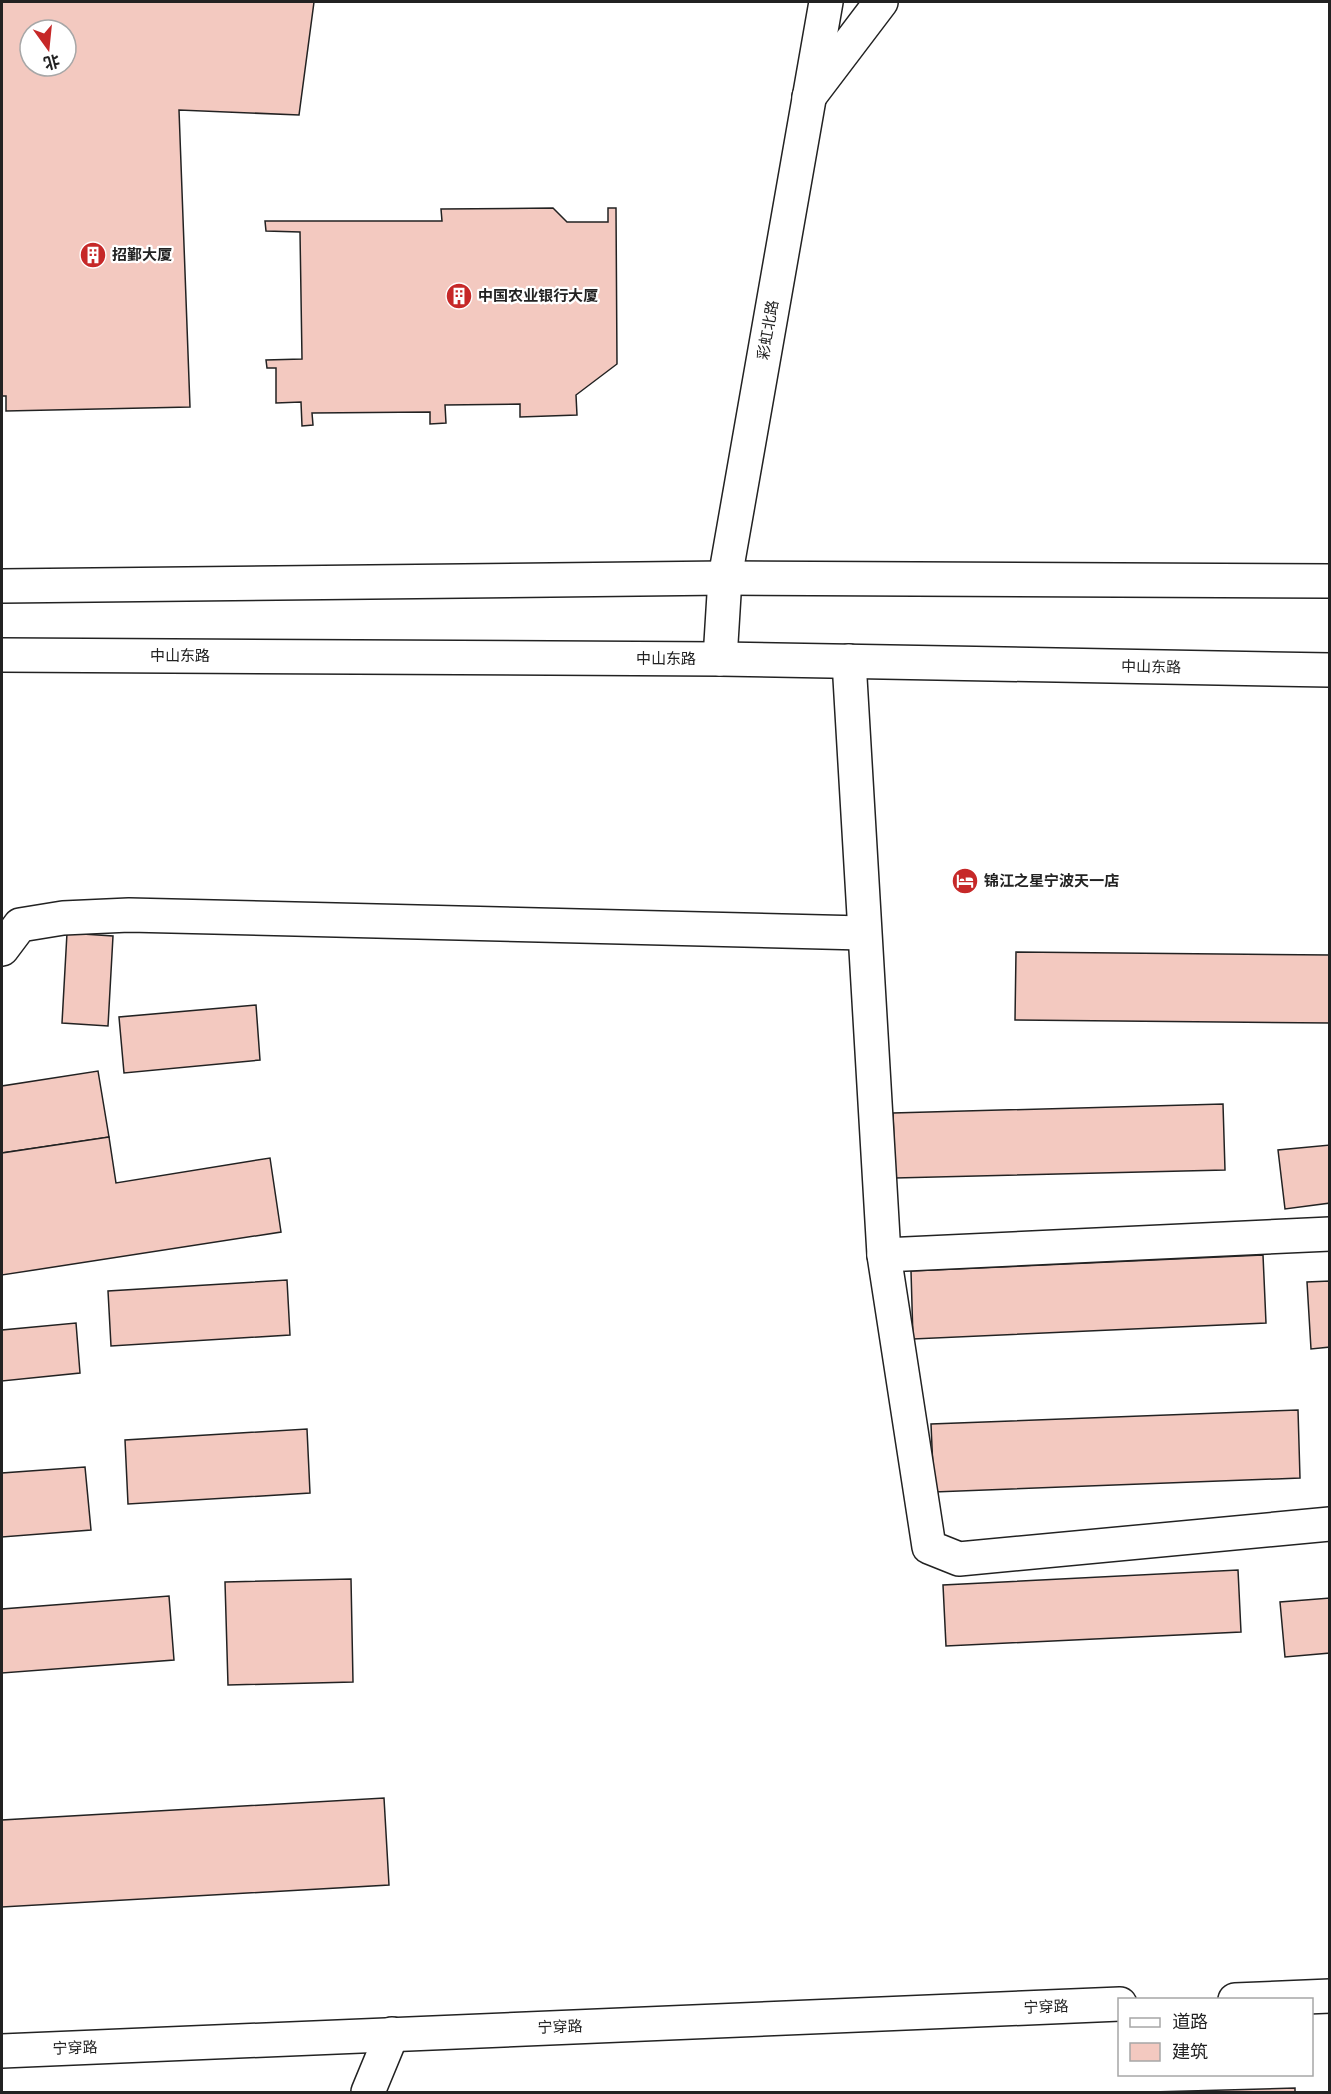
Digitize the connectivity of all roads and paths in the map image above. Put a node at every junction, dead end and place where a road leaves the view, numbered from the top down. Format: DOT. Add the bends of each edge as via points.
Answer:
graph roads {
  1 [pos="826,2"];
  2 [pos="881,2"];
  3 [pos="809,97"];
  4 [pos="725,578"];
  5 [pos="1329,581"];
  6 [pos="2,586"];
  7 [pos="2,655"];
  8 [pos="720,659"];
  9 [pos="849,661"];
  10 [pos="1329,670"];
  11 [pos="863,933"];
  12 [pos="2,948"];
  13 [pos="1329,1234"];
  14 [pos="884,1255"];
  15 [pos="1329,1524"];
  16 [pos="1329,1996"];
  17 [pos="1282,1998"];
  18 [pos="1118,2004"];
  19 [pos="392,2034"];
  20 [pos="2,2051"];
  21 [pos="368,2092"];
  1 -- 3 [label="main road, 彩虹北路"];
  2 -- 3 [label="main road"];
  3 -- 4 [label="main road, 彩虹北路"];
  4 -- 5 [label="main road"];
  4 -- 6 [label="main road"];
  4 -- 8 [label="main road, 彩虹北路"];
  7 -- 8 [label="main road, 中山东路"];
  8 -- 9 [label="main road, 中山东路"];
  9 -- 10 [label="main road, 中山东路"];
  9 -- 11 [label="main road"];
  11 -- 12 [label="main road" via="129,915 63,918 20,925"];
  11 -- 14 [label="main road"];
  13 -- 14 [label="main road"];
  14 -- 15 [label="main road" via="929,1548 959,1559"];
  16 -- 17 [label="main road"];
  18 -- 19 [label="main road, 宁穿路"];
  19 -- 20 [label="main road, 宁穿路"];
  19 -- 21 [label="main road"];
}
